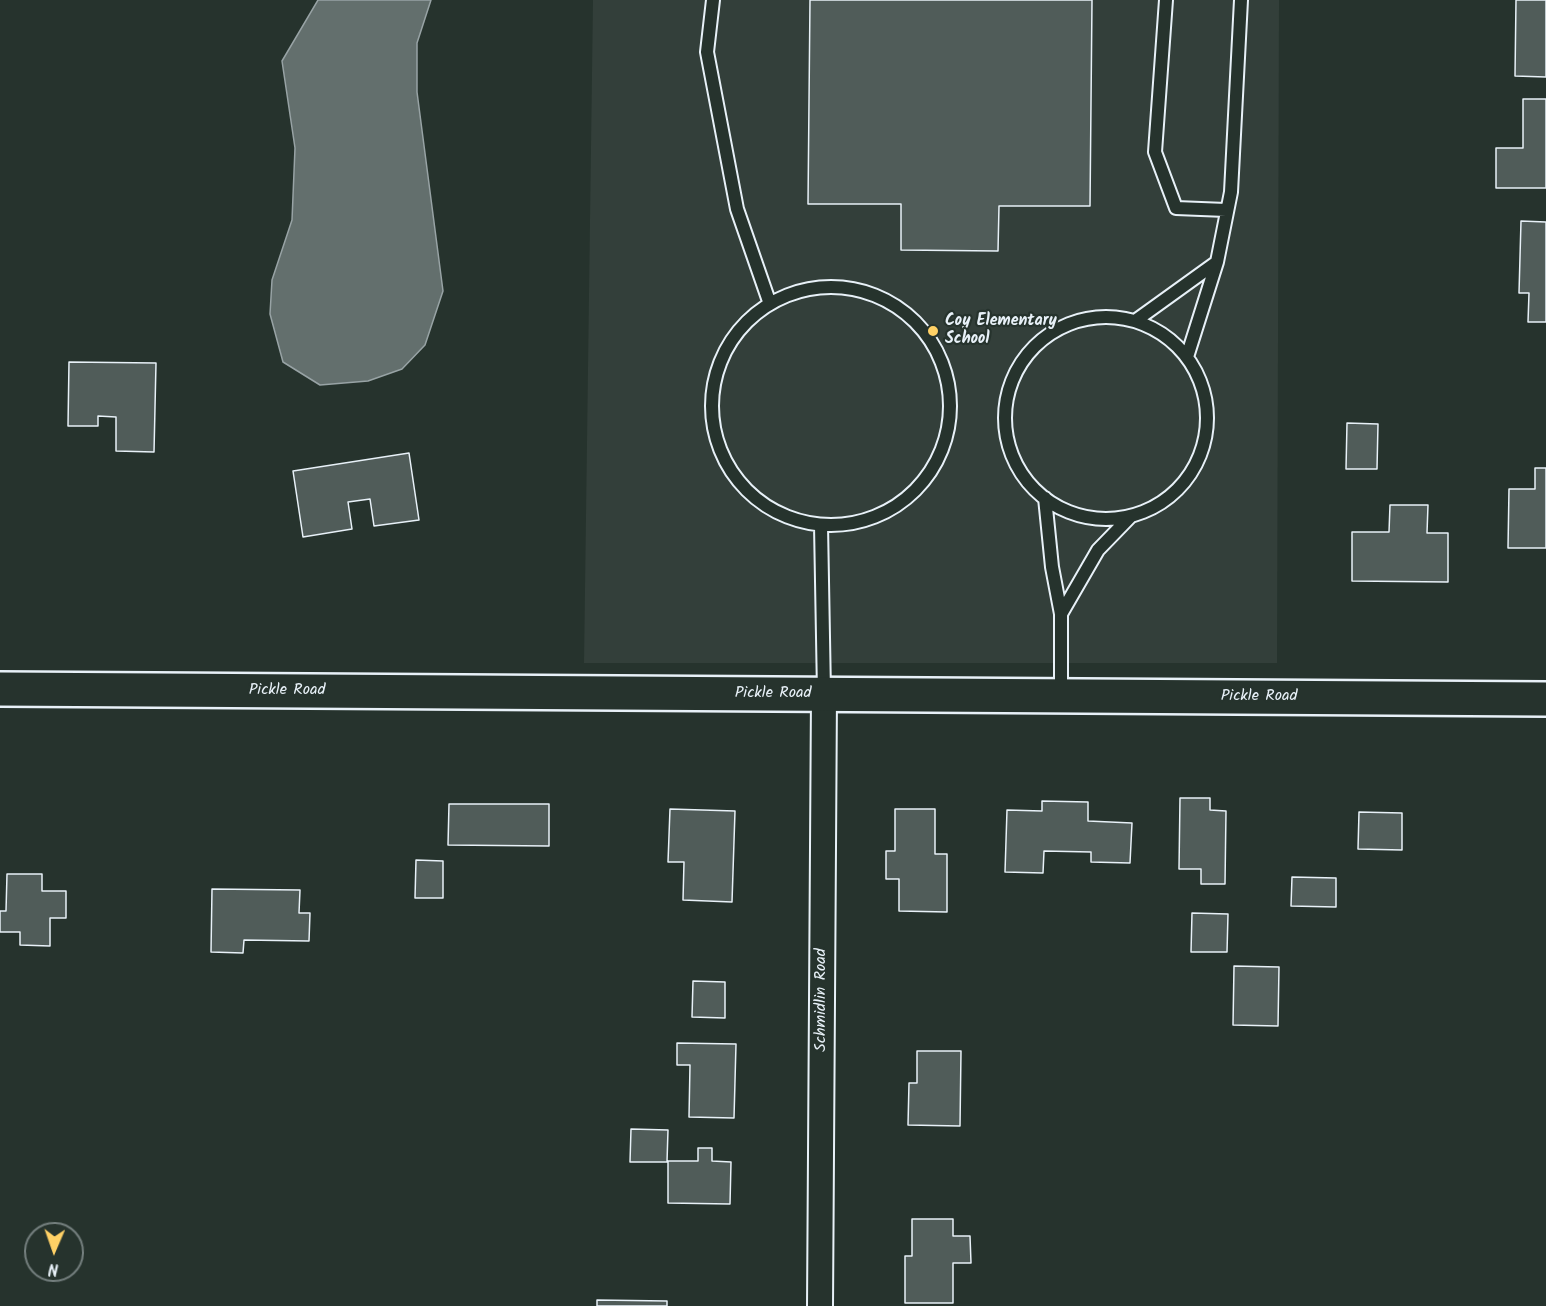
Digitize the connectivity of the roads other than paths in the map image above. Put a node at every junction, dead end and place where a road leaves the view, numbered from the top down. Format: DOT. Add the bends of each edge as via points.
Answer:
graph roads {
  1 [pos="713,0"];
  2 [pos="1166,0"];
  3 [pos="1241,0"];
  4 [pos="1226,210"];
  5 [pos="1217,262"];
  6 [pos="770,304"];
  7 [pos="1135,321"];
  8 [pos="1187,357"];
  9 [pos="1045,498"];
  10 [pos="1131,516"];
  11 [pos="821,525"];
  12 [pos="1061,614"];
  13 [pos="0,689"];
  14 [pos="824,694"];
  15 [pos="1061,696"];
  16 [pos="1546,699"];
  17 [pos="820,1306"];
  1 -- 6 [label="lane" via="707,52 736,209"];
  2 -- 4 [label="lane" via="1155,152 1176,208"];
  3 -- 4 [label="lane" via="1231,192"];
  4 -- 5 [label="lane"];
  5 -- 7 [label="lane"];
  5 -- 8 [label="lane"];
  6 -- 11 [label="lane" via="749,318 725,349 712,386 712,425 724,462 749,494 782,516"];
  6 -- 11 [label="lane" via="781,296 819,286 858,289 895,304 924,330 943,364 951,403 947,432 927,477 898,505 861,521"];
  7 -- 8 [label="lane" via="1165,335"];
  7 -- 9 [label="lane" via="1103,317 1071,323 1041,340 1019,366 1006,399 1005,433 1016,466"];
  8 -- 10 [label="lane" via="1203,386 1208,418 1203,450 1188,479 1165,501"];
  9 -- 10 [label="lane" via="1067,512 1101,520"];
  9 -- 12 [label="lane"];
  10 -- 12 [label="lane" via="1098,550"];
  11 -- 14 [label="lane"];
  12 -- 15 [label="lane"];
  13 -- 14 [label="street, Pickle Road"];
  14 -- 15 [label="street, Pickle Road"];
  14 -- 17 [label="street, Schmidlin Road"];
  15 -- 16 [label="street, Pickle Road"];
}
